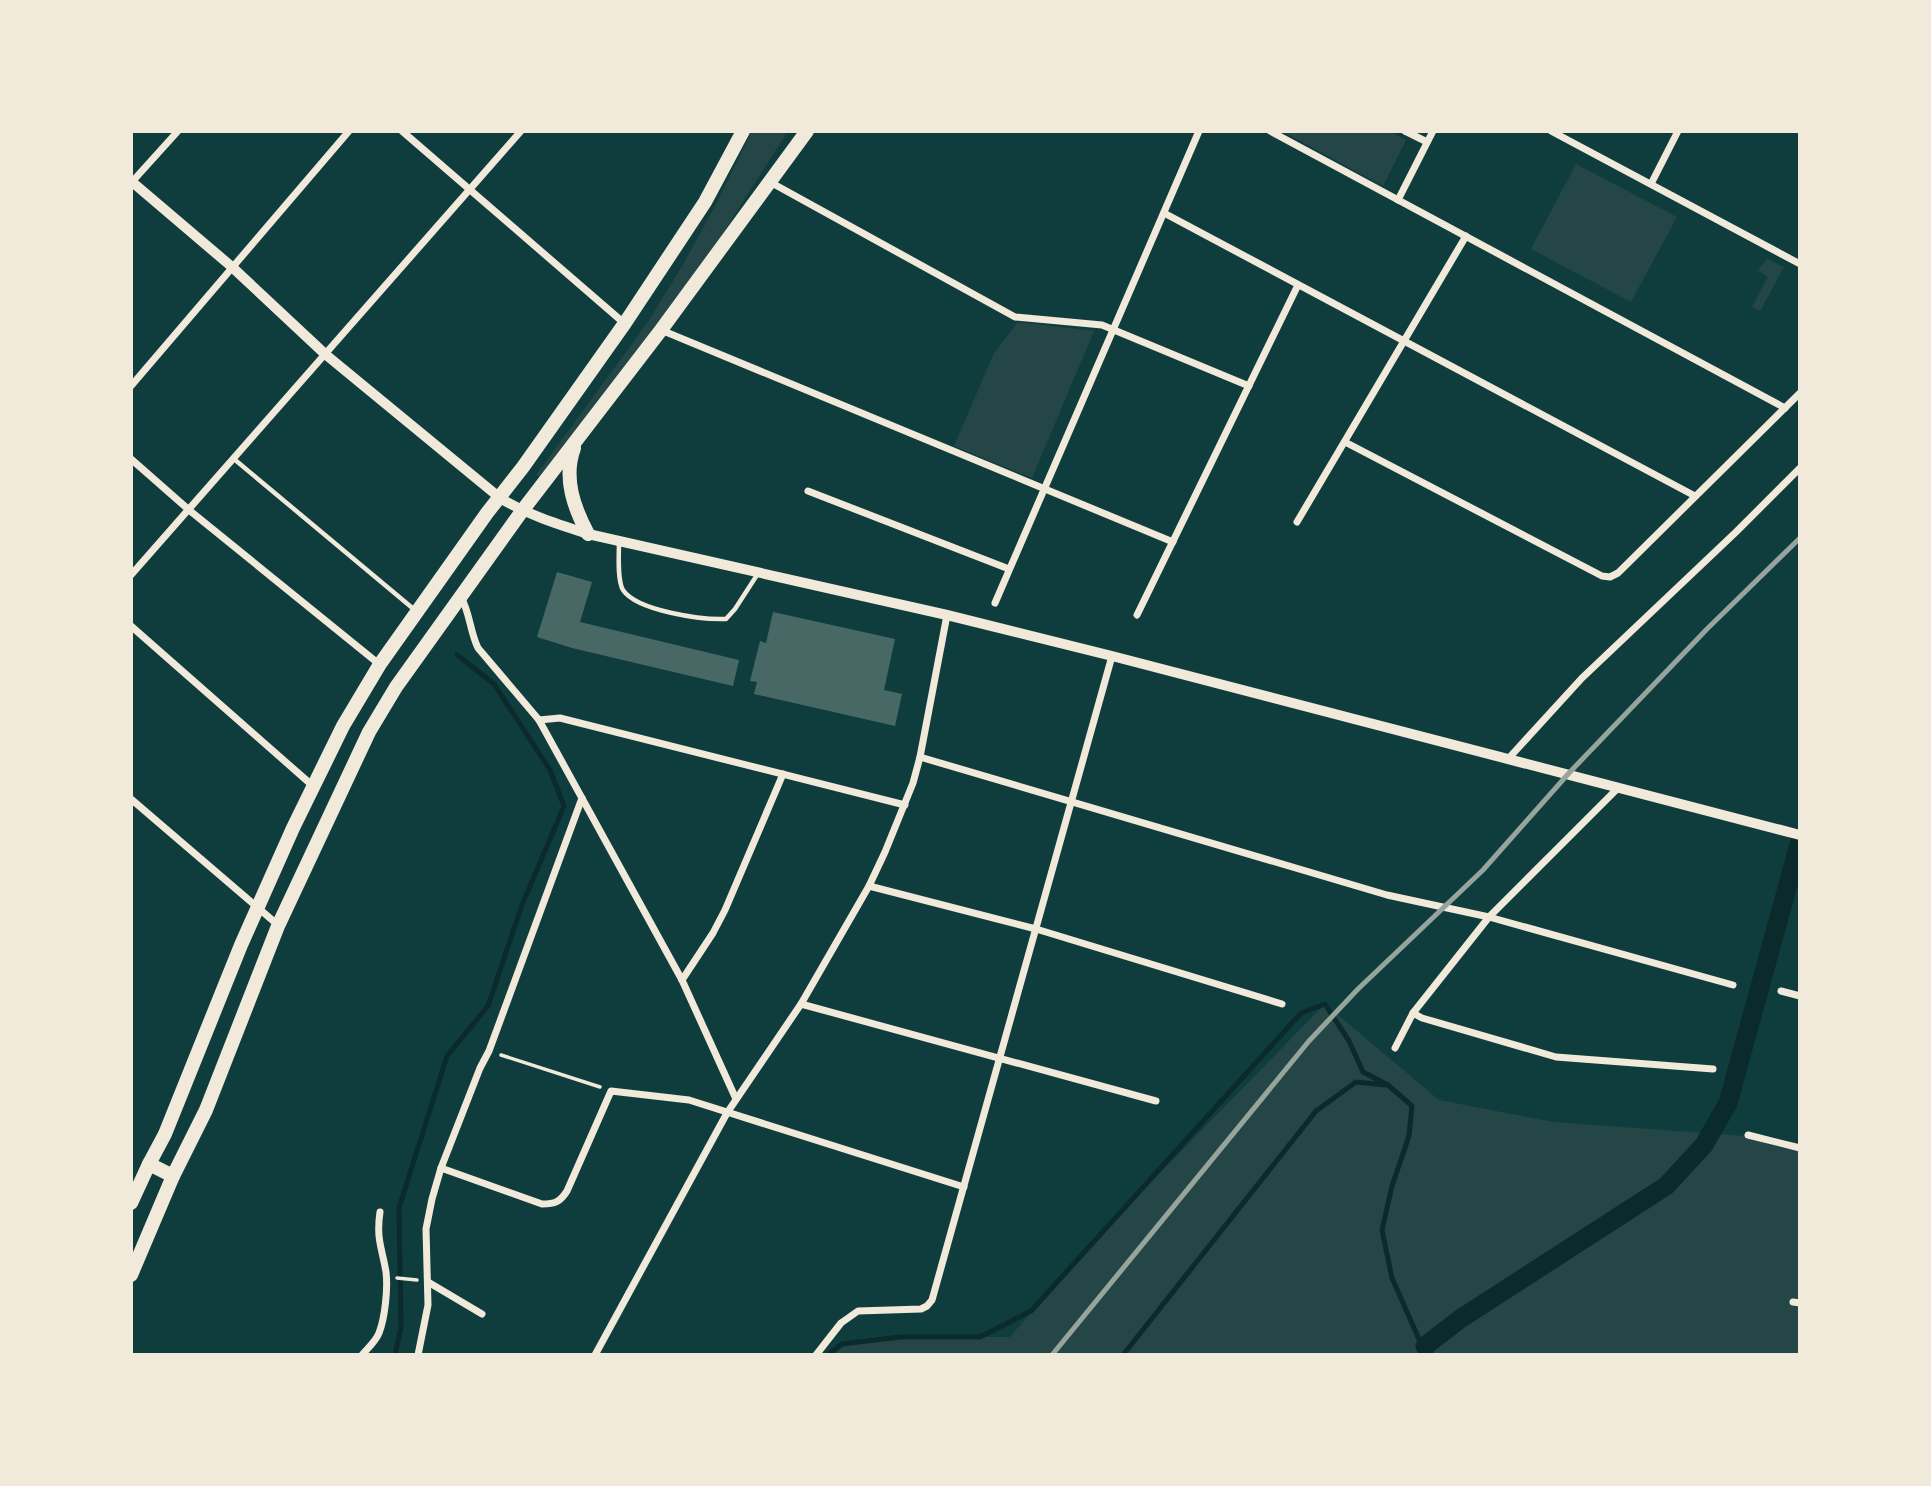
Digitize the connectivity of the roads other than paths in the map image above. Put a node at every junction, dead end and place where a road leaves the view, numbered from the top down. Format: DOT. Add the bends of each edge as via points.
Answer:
graph roads {
  1 [pos="178,131"];
  2 [pos="349,131"];
  3 [pos="402,131"];
  4 [pos="521,131"];
  5 [pos="743,131"];
  6 [pos="807,131"];
  7 [pos="1199,131"];
  8 [pos="1270,131"];
  9 [pos="1405,131"];
  10 [pos="1433,131"];
  11 [pos="1551,131"];
  12 [pos="1678,131"];
  13 [pos="1427,142"];
  14 [pos="132,182"];
  15 [pos="770,182"];
  16 [pos="1651,184"];
  17 [pos="471,189"];
  18 [pos="1398,200"];
  19 [pos="1164,213"];
  20 [pos="1466,236"];
  21 [pos="1800,264"];
  22 [pos="232,267"];
  23 [pos="1298,285"];
  24 [pos="625,323"];
  25 [pos="661,330"];
  26 [pos="1113,330"];
  27 [pos="1404,341"];
  28 [pos="325,354"];
  29 [pos="131,386"];
  30 [pos="1249,386"];
  31 [pos="1800,393"];
  32 [pos="1785,408"];
  33 [pos="579,438"];
  34 [pos="1345,442"];
  35 [pos="131,459"];
  36 [pos="234,459"];
  37 [pos="1800,468"];
  38 [pos="1044,489"];
  39 [pos="808,491"];
  40 [pos="1695,496"];
  41 [pos="500,498"];
  42 [pos="189,510"];
  43 [pos="522,511"];
  44 [pos="1297,522"];
  45 [pos="588,534"];
  46 [pos="619,541"];
  47 [pos="1173,542"];
  48 [pos="1009,569"];
  49 [pos="759,572"];
  50 [pos="131,575"];
  51 [pos="461,597"];
  52 [pos="995,603"];
  53 [pos="417,612"];
  54 [pos="947,615"];
  55 [pos="1138,615"];
  56 [pos="131,626"];
  57 [pos="1112,656"];
  58 [pos="380,664"];
  59 [pos="539,720"];
  60 [pos="920,757"];
  61 [pos="1508,759"];
  62 [pos="783,774"];
  63 [pos="313,786"];
  64 [pos="1618,788"];
  65 [pos="582,798"];
  66 [pos="131,799"];
  67 [pos="1071,802"];
  68 [pos="905,805"];
  69 [pos="1800,835"];
  70 [pos="869,886"];
  71 [pos="257,908"];
  72 [pos="1489,917"];
  73 [pos="278,926"];
  74 [pos="1036,929"];
  75 [pos="682,980"];
  76 [pos="1733,985"];
  77 [pos="1781,991"];
  78 [pos="1800,996"];
  79 [pos="802,1004"];
  80 [pos="1282,1004"];
  81 [pos="1413,1013"];
  82 [pos="1395,1048"];
  83 [pos="1000,1058"];
  84 [pos="1713,1069"];
  85 [pos="736,1100"];
  86 [pos="1156,1101"];
  87 [pos="727,1113"];
  88 [pos="1748,1135"];
  89 [pos="1800,1148"];
  90 [pos="149,1164"];
  91 [pos="441,1168"];
  92 [pos="173,1176"];
  93 [pos="964,1187"];
  94 [pos="131,1203"];
  95 [pos="380,1212"];
  96 [pos="131,1275"];
  97 [pos="428,1282"];
  98 [pos="482,1314"];
  99 [pos="362,1355"];
  100 [pos="418,1355"];
  101 [pos="595,1355"];
  102 [pos="816,1355"];
  1 -- 14 [label="street"];
  2 -- 22 [label="street"];
  3 -- 17 [label="street"];
  4 -- 17 [label="street"];
  5 -- 24 [label="main road" via="705,202"];
  6 -- 15 [label="main road"];
  7 -- 19 [label="street"];
  8 -- 18 [label="street"];
  9 -- 13 [label="street"];
  10 -- 13 [label="street"];
  11 -- 16 [label="street"];
  12 -- 16 [label="street"];
  13 -- 18 [label="street"];
  14 -- 22 [label="street"];
  15 -- 25 [label="main road"];
  15 -- 26 [label="street" via="1015,317 1102,325"];
  16 -- 21 [label="street"];
  17 -- 24 [label="street"];
  17 -- 28 [label="street"];
  18 -- 20 [label="street"];
  19 -- 23 [label="street"];
  19 -- 26 [label="street"];
  20 -- 27 [label="street"];
  20 -- 32 [label="street"];
  22 -- 28 [label="street"];
  22 -- 29 [label="street"];
  23 -- 27 [label="street"];
  23 -- 30 [label="street"];
  24 -- 41 [label="main road"];
  25 -- 33 [label="main road"];
  25 -- 38 [label="street"];
  26 -- 30 [label="street"];
  26 -- 38 [label="street"];
  27 -- 34 [label="street"];
  27 -- 40 [label="street"];
  28 -- 36 [label="street"];
  28 -- 41 [label="street"];
  30 -- 47 [label="street"];
  31 -- 32 [label="street"];
  32 -- 40 [label="street"];
  33 -- 43 [label="main road"];
  33 -- 45 [label="main road" via="572,452 571,490"];
  34 -- 40 [label="street" via="1602,576 1618,573"];
  34 -- 44 [label="street"];
  35 -- 42 [label="street"];
  36 -- 42 [label="street"];
  36 -- 53 [label="lane"];
  37 -- 61 [label="street" via="1582,678"];
  38 -- 47 [label="street"];
  38 -- 48 [label="street"];
  39 -- 48 [label="street"];
  41 -- 43 [label="street"];
  41 -- 53 [label="main road"];
  42 -- 50 [label="street"];
  42 -- 58 [label="street"];
  43 -- 45 [label="street"];
  43 -- 51 [label="main road"];
  45 -- 46 [label="street"];
  46 -- 49 [label="street"];
  46 -- 49 [label="lane" via="623,589 651,607 683,615 726,619"];
  47 -- 55 [label="street"];
  48 -- 52 [label="street"];
  49 -- 54 [label="street"];
  51 -- 59 [label="street" via="478,648"];
  51 -- 73 [label="main road" via="369,732"];
  53 -- 58 [label="main road"];
  54 -- 57 [label="street"];
  54 -- 60 [label="street"];
  56 -- 63 [label="street"];
  57 -- 61 [label="street"];
  57 -- 67 [label="street"];
  58 -- 63 [label="main road"];
  59 -- 62 [label="street" via="560,718"];
  59 -- 65 [label="street"];
  60 -- 67 [label="street"];
  60 -- 68 [label="street"];
  61 -- 64 [label="street"];
  62 -- 68 [label="street"];
  62 -- 75 [label="street" via="725,911"];
  63 -- 71 [label="main road"];
  64 -- 69 [label="street"];
  64 -- 72 [label="street"];
  65 -- 75 [label="street"];
  65 -- 91 [label="street"];
  66 -- 71 [label="street"];
  67 -- 72 [label="street" via="1387,895"];
  67 -- 74 [label="street"];
  68 -- 70 [label="street"];
  70 -- 74 [label="street"];
  70 -- 79 [label="street"];
  71 -- 73 [label="street"];
  71 -- 90 [label="main road"];
  72 -- 76 [label="street"];
  72 -- 81 [label="street"];
  73 -- 92 [label="main road" via="206,1110"];
  74 -- 80 [label="street"];
  74 -- 83 [label="street"];
  75 -- 85 [label="street"];
  77 -- 78 [label="street"];
  79 -- 83 [label="street"];
  79 -- 85 [label="street"];
  81 -- 82 [label="street"];
  81 -- 84 [label="street" via="1556,1057"];
  83 -- 86 [label="street"];
  83 -- 93 [label="street"];
  85 -- 87 [label="street"];
  87 -- 91 [label="street" via="689,1100 611,1091 567,1191 552,1204"];
  87 -- 93 [label="street"];
  87 -- 101 [label="street"];
  88 -- 89 [label="street"];
  90 -- 92 [label="main road"];
  90 -- 94 [label="main road"];
  91 -- 97 [label="street" via="426,1229"];
  92 -- 96 [label="main road"];
  93 -- 102 [label="street" via="927,1306 858,1311 841,1323"];
  95 -- 99 [label="street" via="377,1230 386,1270 381,1326"];
  97 -- 98 [label="street"];
  97 -- 100 [label="street"];
}
